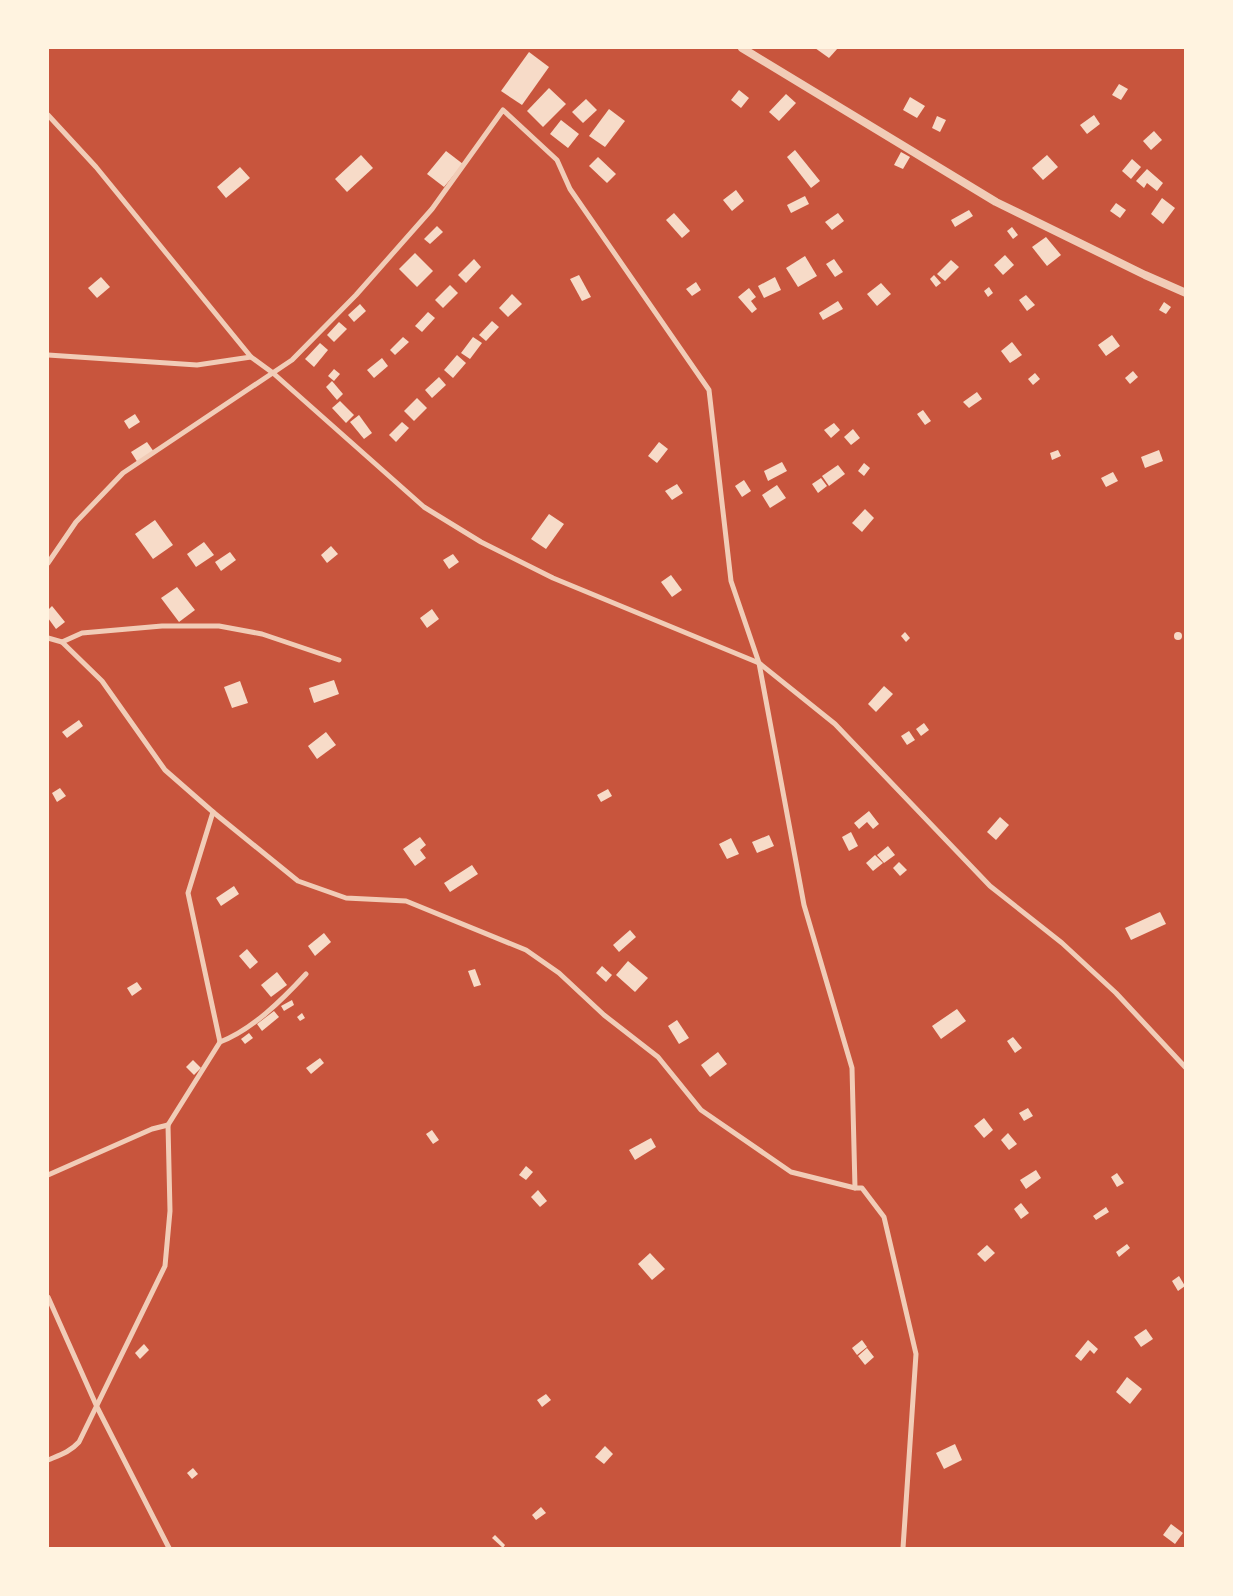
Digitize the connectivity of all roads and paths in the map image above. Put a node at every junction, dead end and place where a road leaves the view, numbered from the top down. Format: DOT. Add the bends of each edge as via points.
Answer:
graph roads {
  1 [pos="742,48"];
  2 [pos="48,116"];
  3 [pos="1186,293"];
  4 [pos="48,355"];
  5 [pos="251,357"];
  6 [pos="273,373"];
  7 [pos="48,563"];
  8 [pos="48,638"];
  9 [pos="62,642"];
  10 [pos="339,660"];
  11 [pos="759,663"];
  12 [pos="212,812"];
  13 [pos="306,974"];
  14 [pos="220,1042"];
  15 [pos="1186,1068"];
  16 [pos="168,1125"];
  17 [pos="48,1175"];
  18 [pos="855,1188"];
  19 [pos="48,1297"];
  20 [pos="98,1407"];
  21 [pos="48,1460"];
  22 [pos="169,1548"];
  23 [pos="903,1548"];
  1 -- 3 [label="street" via="996,202"];
  2 -- 5 [label="street" via="96,167"];
  4 -- 5 [label="street" via="197,366"];
  5 -- 6 [label="street"];
  6 -- 7 [label="street" via="122,473 76,522"];
  6 -- 11 [label="street" via="424,507 481,542 552,578"];
  6 -- 11 [label="street" via="292,360 363,288 432,209 503,110 557,160 570,189 709,390 731,581"];
  8 -- 9 [label="street"];
  9 -- 10 [label="street" via="91,632 162,626 219,626 262,634"];
  9 -- 12 [label="street" via="102,681 166,770"];
  11 -- 15 [label="street" via="835,724 990,886 1062,943 1116,993"];
  11 -- 18 [label="street" via="804,905 852,1068"];
  12 -- 14 [label="street" via="188,894"];
  12 -- 18 [label="street" via="298,881 346,898 406,900 526,950 559,973 604,1015 658,1057 701,1110 791,1172"];
  13 -- 14 [label="street" via="284,998 234,1037"];
  14 -- 16 [label="street"];
  16 -- 17 [label="street"];
  16 -- 20 [label="street" via="170,1211 165,1266"];
  18 -- 23 [label="street" via="862,1188 884,1217 916,1354"];
  19 -- 20 [label="street"];
  20 -- 21 [label="street" via="73,1449"];
  20 -- 22 [label="street"];
}
